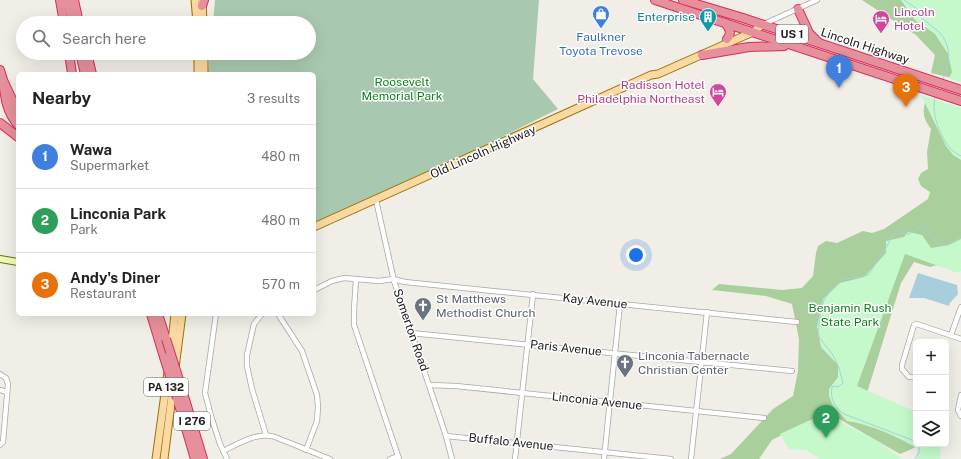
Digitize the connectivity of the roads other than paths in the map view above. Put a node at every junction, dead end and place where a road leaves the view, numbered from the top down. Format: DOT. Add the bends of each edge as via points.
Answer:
graph roads {
  1 [pos="60,0"];
  2 [pos="67,0"];
  3 [pos="74,0"];
  4 [pos="195,0"];
  5 [pos="655,0"];
  6 [pos="683,0"];
  7 [pos="817,0"];
  8 [pos="203,2"];
  9 [pos="798,9"];
  10 [pos="63,16"];
  11 [pos="70,16"];
  12 [pos="77,16"];
  13 [pos="196,16"];
  14 [pos="203,16"];
  15 [pos="725,23"];
  16 [pos="762,25"];
  17 [pos="750,31"];
  18 [pos="727,40"];
  19 [pos="822,44"];
  20 [pos="792,46"];
  21 [pos="702,55"];
  22 [pos="70,60"];
  23 [pos="82,60"];
  24 [pos="89,60"];
  25 [pos="198,60"];
  26 [pos="204,60"];
  27 [pos="0,70"];
  28 [pos="72,72"];
  29 [pos="85,72"];
  30 [pos="92,72"];
  31 [pos="198,72"];
  32 [pos="204,72"];
  33 [pos="651,75"];
  34 [pos="3,80"];
  35 [pos="961,90"];
  36 [pos="961,101"];
  37 [pos="16,108"];
  38 [pos="16,122"];
  39 [pos="0,123"];
  40 [pos="16,135"];
  41 [pos="376,200"];
  42 [pos="316,226"];
  43 [pos="0,259"];
  44 [pos="16,262"];
  45 [pos="356,279"];
  46 [pos="393,279"];
  47 [pos="316,289"];
  48 [pos="533,294"];
  49 [pos="620,304"];
  50 [pos="961,308"];
  51 [pos="707,312"];
  52 [pos="152,316"];
  53 [pos="159,316"];
  54 [pos="164,316"];
  55 [pos="175,316"];
  56 [pos="182,316"];
  57 [pos="216,316"];
  58 [pos="260,316"];
  59 [pos="279,316"];
  60 [pos="797,322"];
  61 [pos="411,333"];
  62 [pos="952,335"];
  63 [pos="167,336"];
  64 [pos="961,338"];
  65 [pos="527,344"];
  66 [pos="614,353"];
  67 [pos="168,358"];
  68 [pos="702,362"];
  69 [pos="792,371"];
  70 [pos="0,374"];
  71 [pos="913,377"];
  72 [pos="429,385"];
  73 [pos="0,390"];
  74 [pos="8,392"];
  75 [pos="522,393"];
  76 [pos="961,395"];
  77 [pos="609,403"];
  78 [pos="0,408"];
  79 [pos="5,410"];
  80 [pos="697,411"];
  81 [pos="961,416"];
  82 [pos="764,418"];
  83 [pos="2,428"];
  84 [pos="266,435"];
  85 [pos="446,436"];
  86 [pos="517,443"];
  87 [pos="0,445"];
  88 [pos="306,450"];
  89 [pos="223,451"];
  90 [pos="605,452"];
  91 [pos="398,458"];
  92 [pos="156,459"];
  93 [pos="164,459"];
  94 [pos="195,459"];
  95 [pos="203,459"];
  96 [pos="227,459"];
  97 [pos="330,459"];
  98 [pos="390,459"];
  99 [pos="452,459"];
  100 [pos="515,459"];
  101 [pos="604,459"];
  102 [pos="671,459"];
  103 [pos="691,459"];
  1 -- 10 [label="highway"];
  2 -- 11 [label="highway"];
  3 -- 12 [label="highway"];
  4 -- 13 [label="main road"];
  5 -- 15 [label="highway, Lincoln Highway / US 1"];
  6 -- 16 [label="highway, Lincoln Highway / US 1"];
  7 -- 9 [label="street, Old Lincoln Highway"];
  8 -- 14 [label="main road"];
  9 -- 16 [label="street, Old Lincoln Highway"];
  9 -- 19 [label="highway" via="809,33"];
  15 -- 17 [label="highway, Lincoln Highway / US 1"];
  15 -- 18 [label="highway" via="730,32"];
  16 -- 17 [label="main road, Old Lincoln Highway"];
  16 -- 19 [label="highway, Lincoln Highway / US 1"];
  17 -- 18 [label="main road, Old Lincoln Highway"];
  17 -- 20 [label="highway, Lincoln Highway / US 1"];
  17 -- 21 [label="main road, Old Lincoln Highway"];
  18 -- 33 [label="main road, Old Lincoln Highway"];
  19 -- 35 [label="highway, Lincoln Highway / US 1"];
  20 -- 21 [label="highway" via="754,46"];
  20 -- 36 [label="highway, Lincoln Highway / US 1"];
  21 -- 33 [label="main road, Old Lincoln Highway"];
  22 -- 28 [label="highway"];
  23 -- 29 [label="highway"];
  24 -- 30 [label="highway"];
  25 -- 31 [label="main road"];
  26 -- 32 [label="main road"];
  27 -- 34 [label="highway"];
  33 -- 41 [label="main road, Old Lincoln Highway"];
  34 -- 37 [label="highway"];
  34 -- 38 [label="highway" via="7,108"];
  39 -- 40 [label="highway"];
  41 -- 42 [label="main road, Old Lincoln Highway"];
  41 -- 46 [label="street, Somerton Road"];
  43 -- 44 [label="main road"];
  45 -- 46 [label="street, Kay Avenue"];
  45 -- 47 [label="street, Kay Avenue" via="339,278"];
  45 -- 91 [label="street" via="354,325"];
  46 -- 48 [label="street, Kay Avenue"];
  46 -- 61 [label="street, Somerton Road"];
  48 -- 49 [label="street, Kay Avenue"];
  48 -- 65 [label="street"];
  49 -- 51 [label="street, Kay Avenue"];
  49 -- 66 [label="street"];
  50 -- 62 [label="street"];
  51 -- 60 [label="street, Kay Avenue"];
  51 -- 68 [label="street"];
  52 -- 67 [label="highway, I 276"];
  53 -- 63 [label="highway"];
  54 -- 63 [label="highway"];
  55 -- 92 [label="main road, PA 132"];
  56 -- 93 [label="main road, PA 132"];
  57 -- 89 [label="street" via="205,393"];
  58 -- 84 [label="street" via="254,324 247,366"];
  59 -- 88 [label="street" via="302,351 317,395 317,421"];
  61 -- 65 [label="street, Paris Avenue"];
  61 -- 72 [label="street, Somerton Road"];
  62 -- 64 [label="street"];
  62 -- 71 [label="street" via="914,325 902,365 902,369 909,377"];
  63 -- 67 [label="highway, bridge"];
  65 -- 66 [label="street, Paris Avenue"];
  65 -- 75 [label="street"];
  66 -- 68 [label="street, Paris Avenue"];
  66 -- 77 [label="street"];
  67 -- 94 [label="highway, I 276, bridge"];
  67 -- 95 [label="highway, I 276, bridge" via="180,383"];
  68 -- 69 [label="street, Paris Avenue"];
  68 -- 80 [label="street"];
  70 -- 74 [label="street" via="7,381"];
  72 -- 75 [label="street, Linconia Avenue"];
  72 -- 85 [label="street, Somerton Road"];
  73 -- 74 [label="street"];
  74 -- 79 [label="street"];
  75 -- 77 [label="street, Linconia Avenue"];
  75 -- 86 [label="street"];
  76 -- 81 [label="street" via="958,410"];
  77 -- 80 [label="street, Linconia Avenue"];
  77 -- 90 [label="street"];
  78 -- 79 [label="street"];
  79 -- 83 [label="street"];
  80 -- 82 [label="street, Linconia Avenue"];
  80 -- 103 [label="street"];
  83 -- 87 [label="street" via="3,442"];
  84 -- 88 [label="street"];
  84 -- 89 [label="street" via="257,436"];
  85 -- 86 [label="street, Buffalo Avenue"];
  85 -- 99 [label="street, Somerton Road"];
  86 -- 90 [label="street, Buffalo Avenue"];
  86 -- 100 [label="street"];
  88 -- 97 [label="street"];
  89 -- 96 [label="street"];
  90 -- 101 [label="street"];
  90 -- 102 [label="street, Buffalo Avenue"];
  91 -- 98 [label="street"];
}
